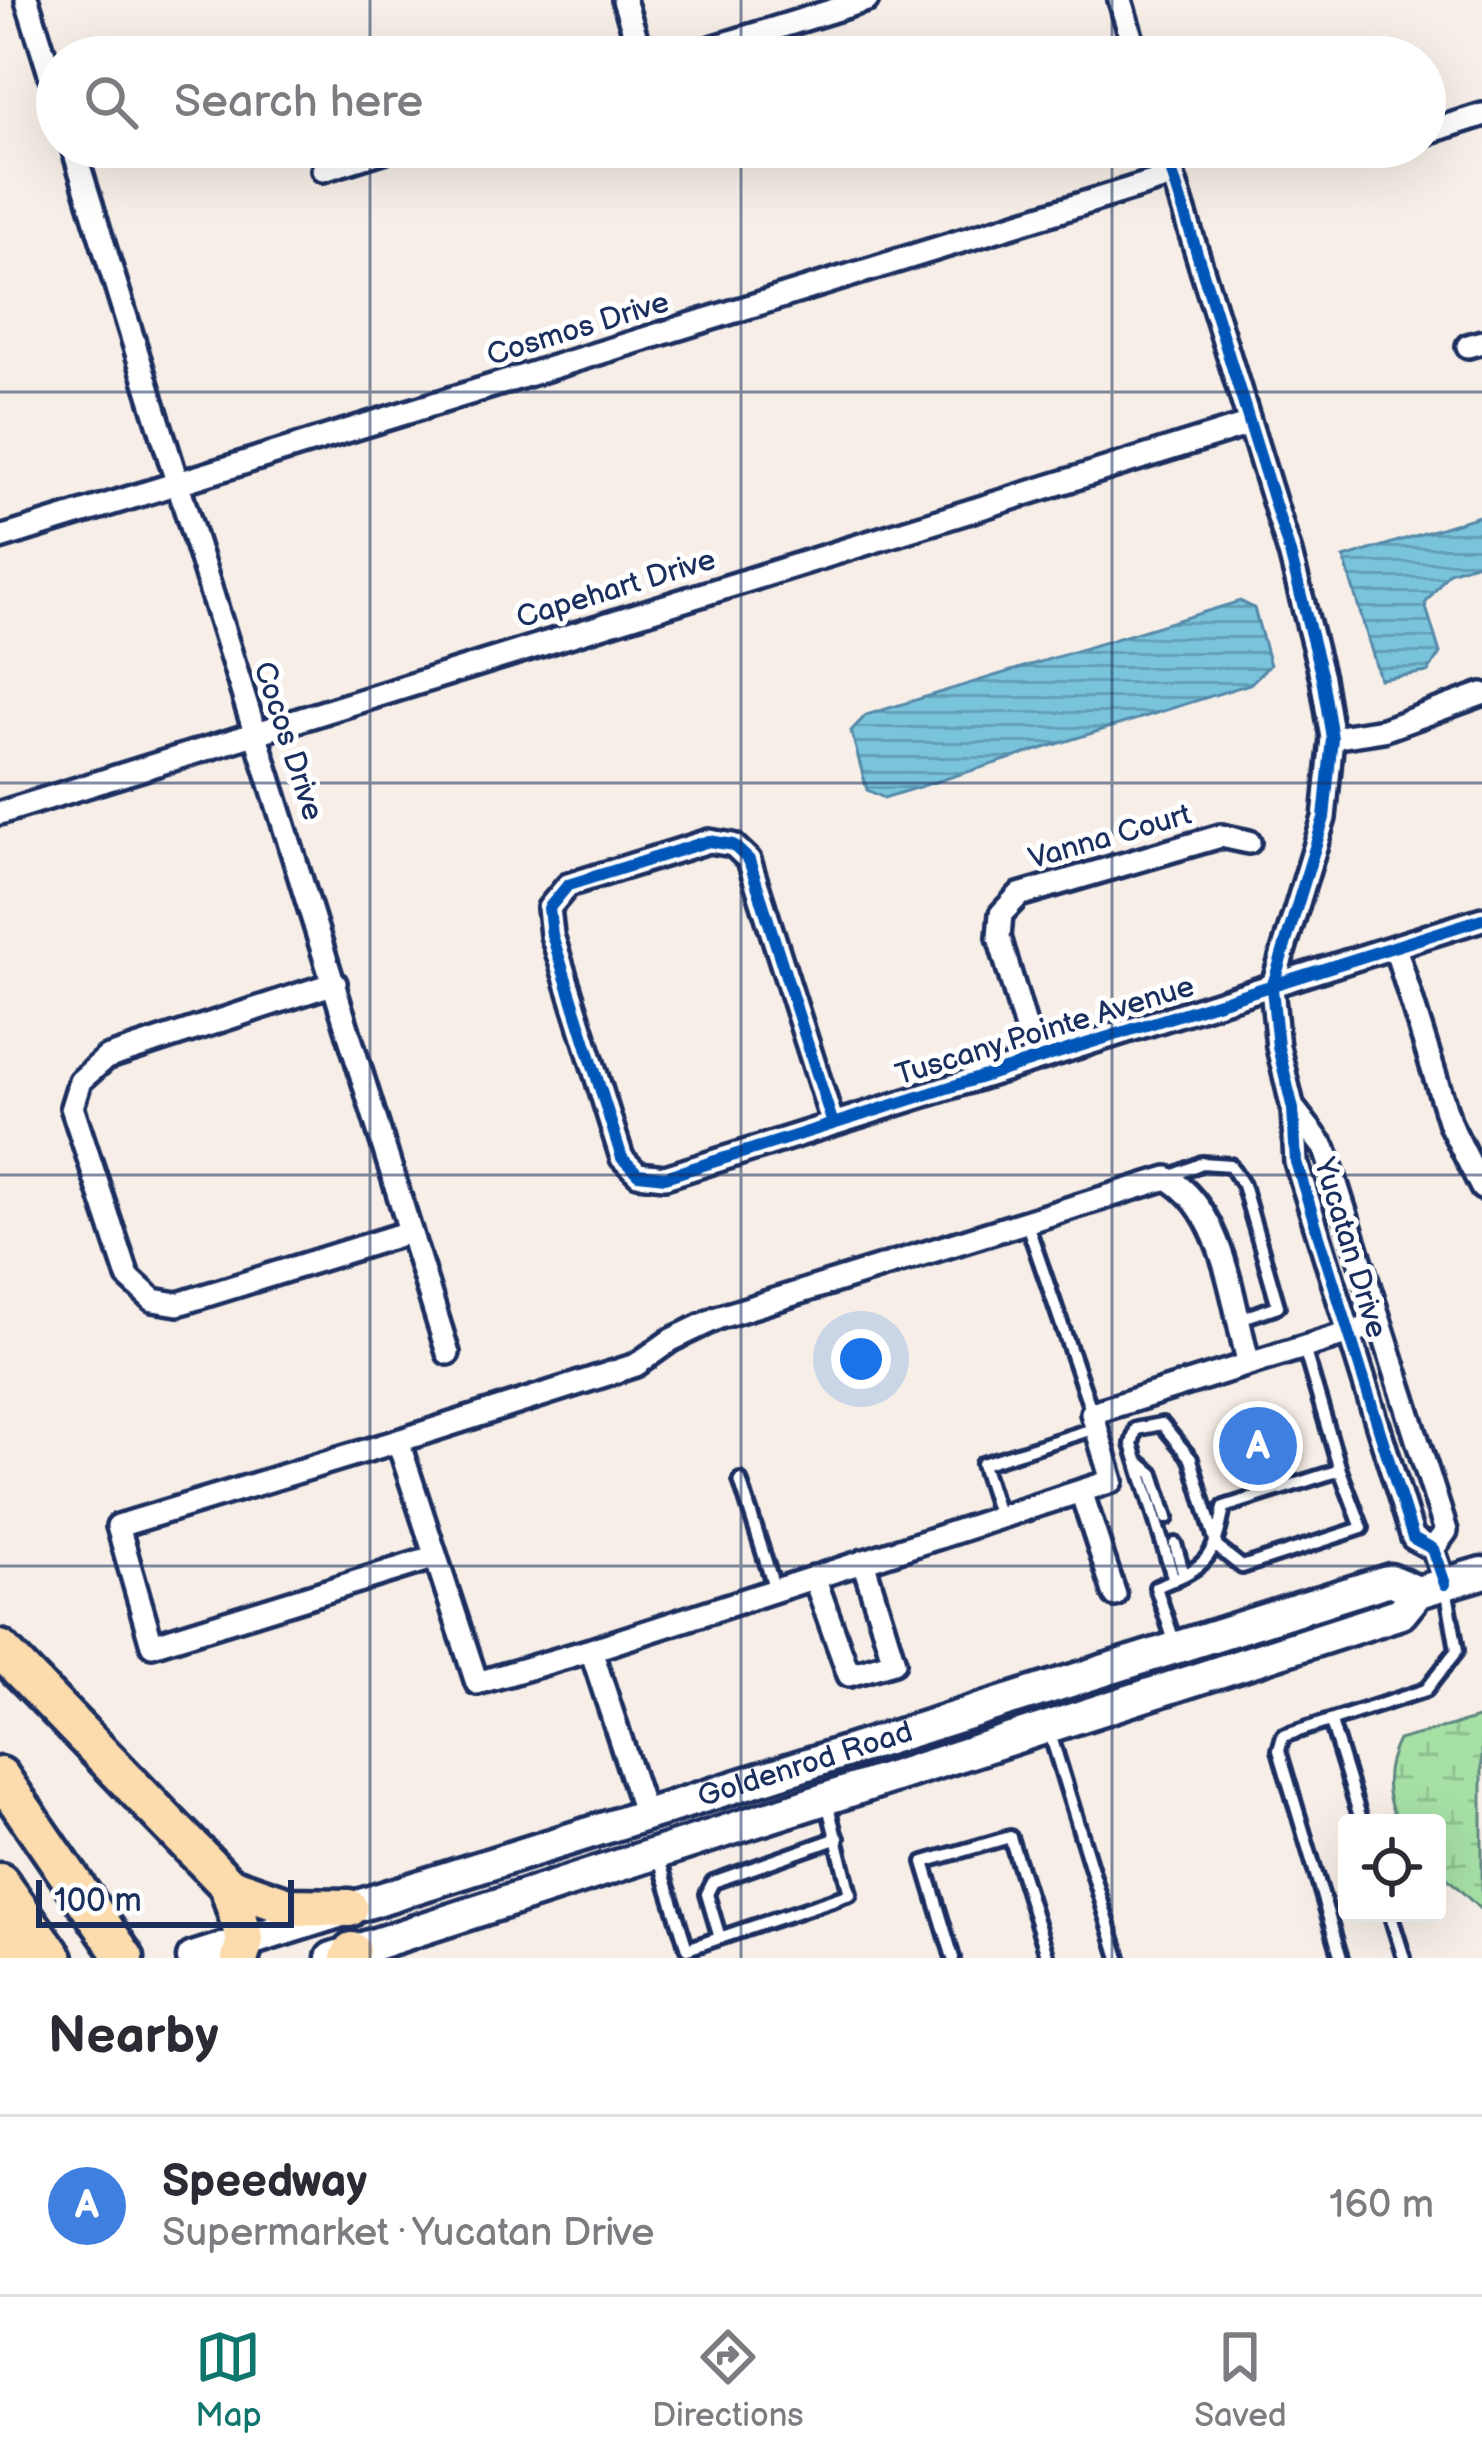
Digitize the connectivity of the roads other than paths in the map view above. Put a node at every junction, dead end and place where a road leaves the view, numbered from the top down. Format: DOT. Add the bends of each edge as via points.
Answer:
graph roads {
  1 [pos="27,0"];
  2 [pos="624,0"];
  3 [pos="867,0"];
  4 [pos="1120,0"];
  5 [pos="38,36"];
  6 [pos="635,36"];
  7 [pos="750,36"];
  8 [pos="1131,36"];
  9 [pos="1482,115"];
  10 [pos="1446,126"];
  11 [pos="80,168"];
  12 [pos="328,168"];
  13 [pos="1170,168"];
  14 [pos="322,170"];
  15 [pos="1172,176"];
  16 [pos="1250,424"];
  17 [pos="178,485"];
  18 [pos="0,538"];
  19 [pos="1482,694"];
  20 [pos="254,733"];
  21 [pos="1332,738"];
  22 [pos="0,813"];
  23 [pos="1249,842"];
  24 [pos="1482,919"];
  25 [pos="1395,947"];
  26 [pos="335,983"];
  27 [pos="1272,988"];
  28 [pos="1036,1059"];
  29 [pos="1293,1108"];
  30 [pos="832,1121"];
  31 [pos="1167,1178"];
  32 [pos="1482,1188"];
  33 [pos="1026,1221"];
  34 [pos="409,1232"];
  35 [pos="1237,1320"];
  36 [pos="1379,1324"];
  37 [pos="1350,1333"];
  38 [pos="1304,1348"];
  39 [pos="448,1353"];
  40 [pos="1250,1364"];
  41 [pos="1094,1421"];
  42 [pos="398,1441"];
  43 [pos="1137,1460"];
  44 [pos="1340,1470"];
  45 [pos="1313,1479"];
  46 [pos="740,1480"];
  47 [pos="1283,1488"];
  48 [pos="1082,1491"];
  49 [pos="1318,1494"];
  50 [pos="1256,1498"];
  51 [pos="1288,1503"];
  52 [pos="1261,1512"];
  53 [pos="999,1517"];
  54 [pos="1167,1518"];
  55 [pos="1175,1544"];
  56 [pos="1270,1544"];
  57 [pos="1217,1547"];
  58 [pos="1433,1549"];
  59 [pos="436,1557"];
  60 [pos="1274,1558"];
  61 [pos="863,1562"];
  62 [pos="1482,1573"];
  63 [pos="814,1577"];
  64 [pos="1179,1577"];
  65 [pos="1432,1588"];
  66 [pos="775,1590"];
  67 [pos="1115,1595"];
  68 [pos="1176,1647"];
  69 [pos="0,1649"];
  70 [pos="591,1649"];
  71 [pos="1331,1722"];
  72 [pos="1048,1727"];
  73 [pos="0,1776"];
  74 [pos="718,1792"];
  75 [pos="827,1802"];
  76 [pos="644,1812"];
  77 [pos="1359,1814"];
  78 [pos="838,1838"];
  79 [pos="657,1853"];
  80 [pos="595,1873"];
  81 [pos="0,1882"];
  82 [pos="228,1885"];
  83 [pos="349,1908"];
  84 [pos="1393,1922"];
  85 [pos="720,1938"];
  86 [pos="120,1949"];
  87 [pos="27,1950"];
  88 [pos="243,1950"];
  89 [pos="344,1956"];
  90 [pos="193,1958"];
  91 [pos="953,1958"];
  92 [pos="1048,1958"];
  93 [pos="1119,1958"];
  94 [pos="1341,1958"];
  95 [pos="1404,1958"];
  1 -- 5 [label="street"];
  2 -- 6 [label="street"];
  3 -- 7 [label="street"];
  4 -- 8 [label="street"];
  9 -- 10 [label="street"];
  11 -- 17 [label="street, Cocos Drive"];
  12 -- 14 [label="street"];
  13 -- 15 [label="street, Yucatan Drive"];
  15 -- 16 [label="street, Yucatan Drive"];
  15 -- 17 [label="street, Cosmos Drive"];
  16 -- 20 [label="street, Capehart Drive"];
  16 -- 21 [label="street, Yucatan Drive" via="1290,553"];
  17 -- 18 [label="street, Cosmos Drive"];
  17 -- 20 [label="street, Cocos Drive"];
  19 -- 21 [label="street" via="1383,730"];
  20 -- 22 [label="street, Capehart Drive"];
  20 -- 26 [label="street, Cocos Drive"];
  21 -- 27 [label="street, Yucatan Drive" via="1324,818"];
  23 -- 28 [label="street, Vanna Court" via="1221,836 1019,895 1001,914 1000,937"];
  24 -- 25 [label="street, Tuscany Pointe Avenue"];
  25 -- 27 [label="street, Tuscany Pointe Avenue"];
  25 -- 32 [label="street" via="1450,1124"];
  26 -- 34 [label="street, Cocos Drive"];
  26 -- 34 [label="street" via="106,1058 80,1081 72,1107 128,1277 153,1300 178,1304"];
  27 -- 28 [label="street, Tuscany Pointe Avenue"];
  27 -- 29 [label="street, Yucatan Drive"];
  28 -- 30 [label="street, Tuscany Pointe Avenue"];
  29 -- 36 [label="street, Yucatan Drive" via="1325,1149"];
  29 -- 37 [label="street, Yucatan Drive" via="1296,1162"];
  30 -- 30 [label="street, Tuscany Pointe Avenue" via="664,1177 638,1174 622,1158 549,908 568,885 709,842 734,845 749,860"];
  31 -- 33 [label="street"];
  31 -- 35 [label="street" via="1191,1191 1208,1221"];
  31 -- 35 [label="lane" via="1202,1163 1230,1165 1243,1184 1278,1306"];
  33 -- 41 [label="lane"];
  33 -- 42 [label="street" via="717,1318 636,1365"];
  34 -- 39 [label="street, Cocos Drive"];
  35 -- 40 [label="street"];
  36 -- 37 [label="street"];
  36 -- 58 [label="street, Yucatan Drive" via="1446,1531"];
  37 -- 38 [label="street"];
  37 -- 58 [label="street, Yucatan Drive" via="1413,1538"];
  38 -- 40 [label="street"];
  38 -- 44 [label="lane"];
  40 -- 41 [label="street"];
  41 -- 48 [label="street" via="1112,1480"];
  41 -- 53 [label="lane" via="982,1464"];
  42 -- 59 [label="street"];
  42 -- 59 [label="street" via="118,1526 152,1646"];
  43 -- 54 [label="lane" via="1153,1474"];
  43 -- 57 [label="lane" via="1136,1429 1162,1424 1191,1459"];
  43 -- 64 [label="lane"];
  44 -- 45 [label="lane"];
  44 -- 60 [label="lane" via="1362,1528 1299,1542"];
  45 -- 47 [label="lane"];
  45 -- 49 [label="lane"];
  46 -- 66 [label="lane"];
  47 -- 50 [label="lane"];
  47 -- 51 [label="lane"];
  48 -- 53 [label="street"];
  48 -- 67 [label="street"];
  50 -- 52 [label="lane"];
  50 -- 57 [label="lane" via="1224,1508"];
  53 -- 61 [label="street"];
  55 -- 64 [label="lane"];
  56 -- 60 [label="lane"];
  57 -- 60 [label="lane" via="1242,1567"];
  57 -- 64 [label="lane" via="1203,1566"];
  58 -- 65 [label="street, Yucatan Drive"];
  59 -- 70 [label="street" via="477,1683"];
  61 -- 63 [label="street"];
  61 -- 63 [label="street" via="894,1662 849,1676"];
  62 -- 65 [label="main road, Goldenrod Road"];
  63 -- 66 [label="street"];
  64 -- 68 [label="lane" via="1156,1587"];
  65 -- 68 [label="main road, Goldenrod Road" via="1390,1580"];
  65 -- 71 [label="lane" via="1457,1650 1443,1671 1404,1701"];
  65 -- 72 [label="main road, Goldenrod Road" via="1401,1613"];
  66 -- 70 [label="street"];
  68 -- 74 [label="main road, Goldenrod Road"];
  69 -- 82 [label="highway"];
  70 -- 76 [label="street"];
  71 -- 77 [label="lane"];
  71 -- 94 [label="lane" via="1283,1736 1279,1750"];
  72 -- 75 [label="main road, Goldenrod Road"];
  72 -- 93 [label="lane"];
  73 -- 86 [label="highway"];
  74 -- 76 [label="main road, Goldenrod Road"];
  74 -- 79 [label="main road" via="707,1809 664,1835"];
  75 -- 78 [label="lane"];
  75 -- 79 [label="main road, Goldenrod Road"];
  76 -- 80 [label="main road" via="636,1839"];
  76 -- 83 [label="main road, Goldenrod Road"];
  78 -- 85 [label="lane" via="712,1882 706,1894"];
  78 -- 85 [label="lane" via="850,1894"];
  79 -- 80 [label="main road, Goldenrod Road"];
  79 -- 85 [label="lane" via="687,1949"];
  80 -- 89 [label="main road, Goldenrod Road"];
  81 -- 87 [label="highway"];
  82 -- 83 [label="highway" via="291,1907"];
  82 -- 88 [label="highway"];
  83 -- 88 [label="main road, Goldenrod Road"];
  84 -- 95 [label="lane"];
  88 -- 90 [label="main road, Goldenrod Road"];
  91 -- 92 [label="lane" via="924,1862 1010,1837"];
}
